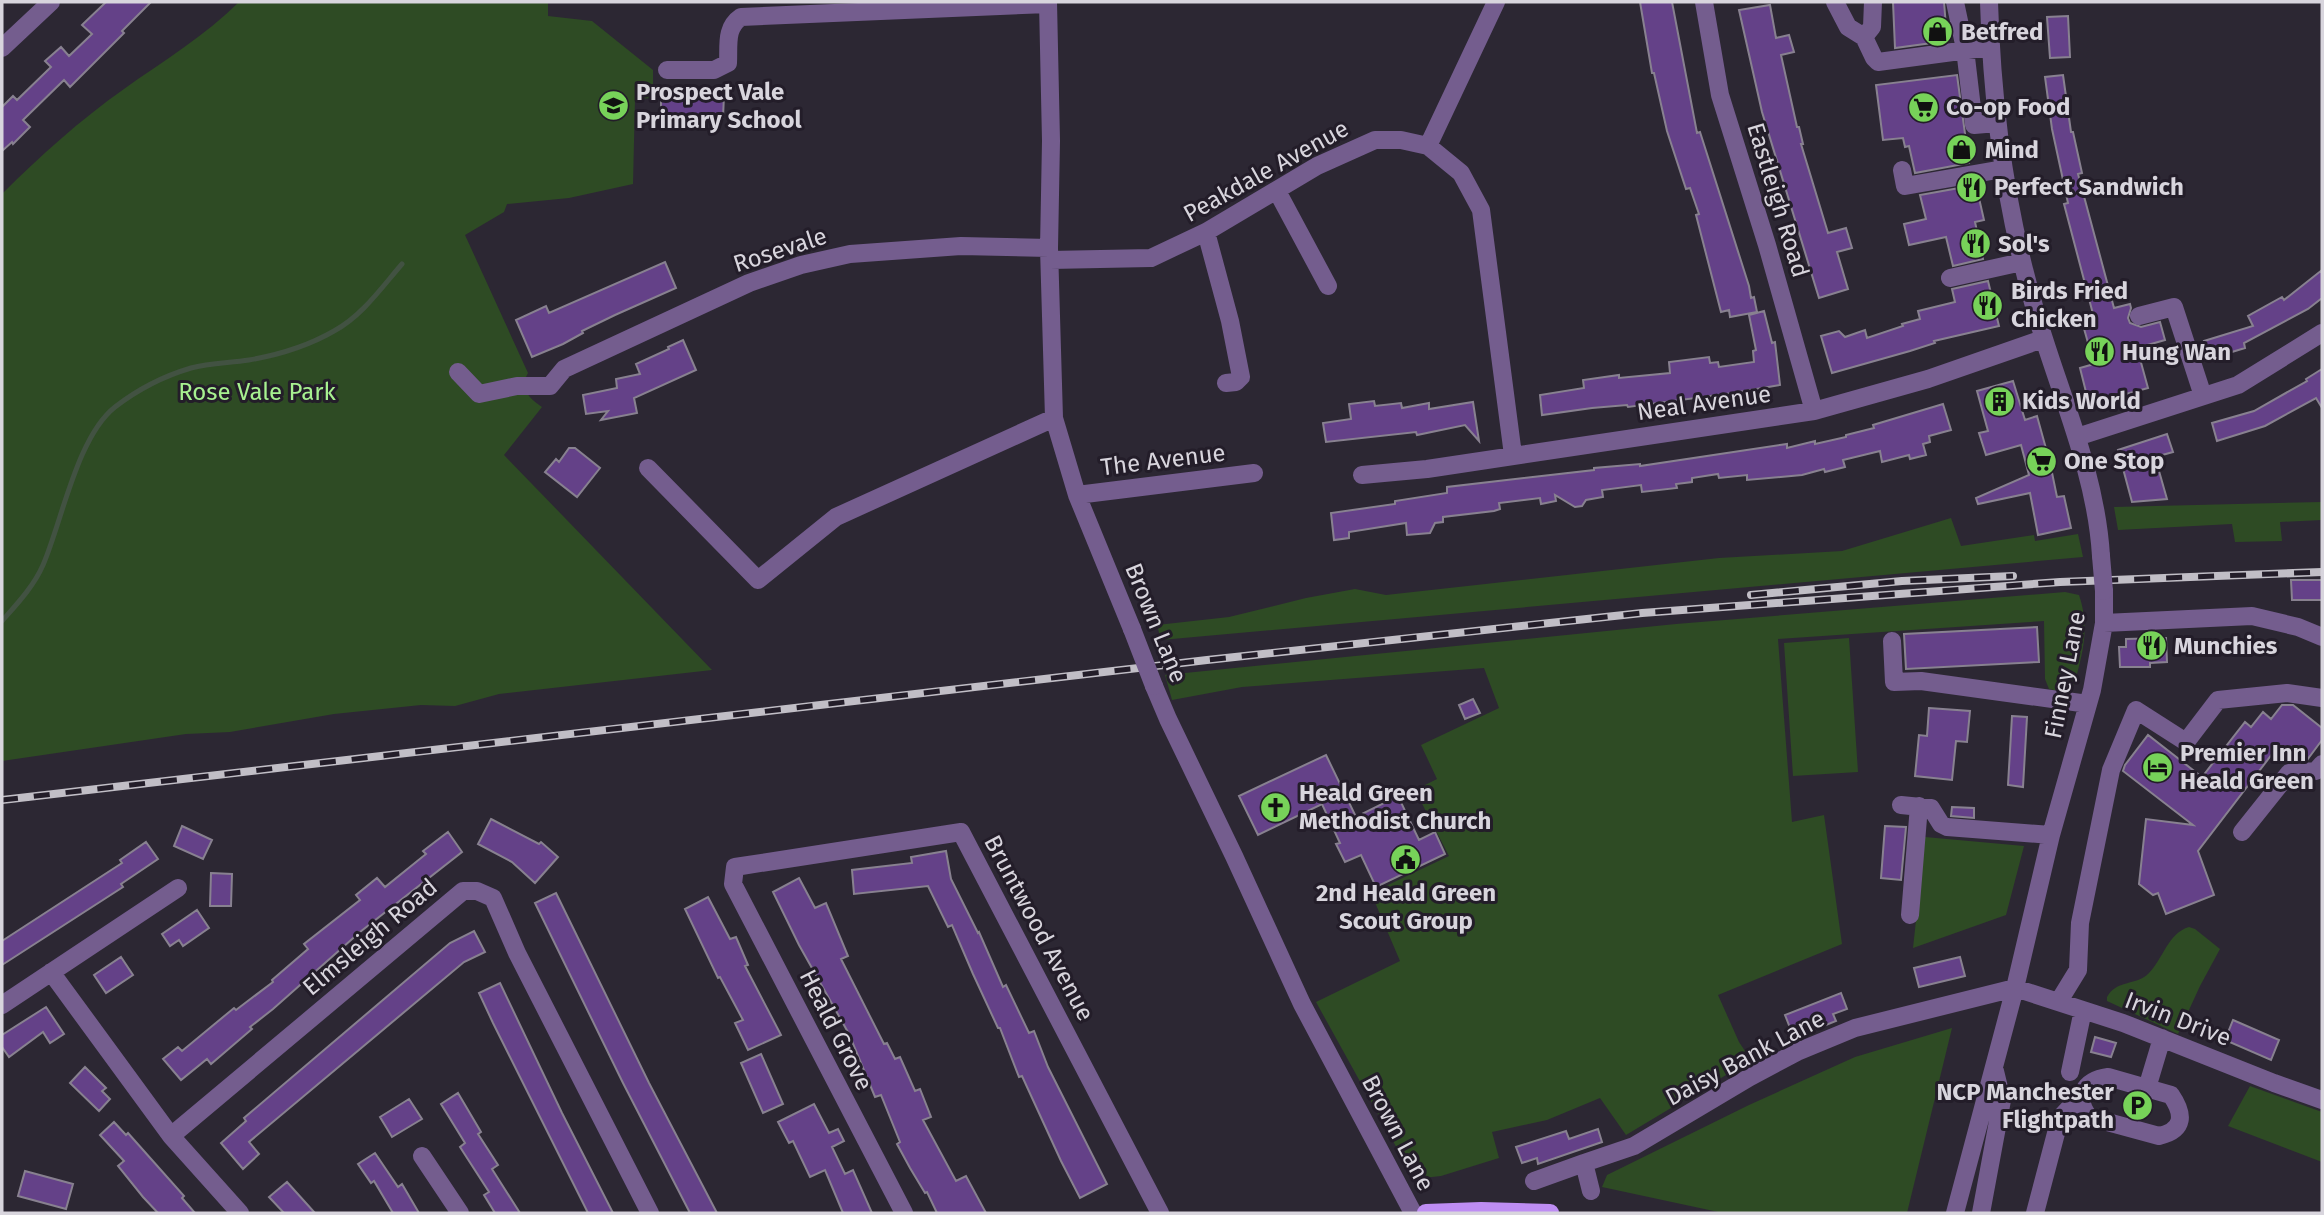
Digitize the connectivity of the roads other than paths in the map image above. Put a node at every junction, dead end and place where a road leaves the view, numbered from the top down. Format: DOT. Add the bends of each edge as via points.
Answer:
graph roads {
  1 [pos="51,2"];
  2 [pos="1496,2"];
  3 [pos="1704,2"];
  4 [pos="1835,2"];
  5 [pos="1873,2"];
  6 [pos="1955,2"];
  7 [pos="1989,2"];
  8 [pos="1048,3"];
  9 [pos="1864,37"];
  10 [pos="1990,47"];
  11 [pos="2,48"];
  12 [pos="1965,49"];
  13 [pos="667,70"];
  14 [pos="1997,122"];
  15 [pos="1428,146"];
  16 [pos="2003,169"];
  17 [pos="1902,170"];
  18 [pos="1277,191"];
  19 [pos="1206,232"];
  20 [pos="1050,254"];
  21 [pos="2022,262"];
  22 [pos="1950,278"];
  23 [pos="1328,286"];
  24 [pos="2139,316"];
  25 [pos="2322,333"];
  26 [pos="2043,339"];
  27 [pos="458,372"];
  28 [pos="1226,383"];
  29 [pos="2203,396"];
  30 [pos="1814,411"];
  31 [pos="1054,418"];
  32 [pos="2077,438"];
  33 [pos="1513,455"];
  34 [pos="648,468"];
  35 [pos="1254,473"];
  36 [pos="1362,475"];
  37 [pos="1077,495"];
  38 [pos="2104,623"];
  39 [pos="2322,637"];
  40 [pos="1892,640"];
  41 [pos="2322,698"];
  42 [pos="2088,704"];
  43 [pos="2322,764"];
  44 [pos="2242,832"];
  45 [pos="2051,835"];
  46 [pos="735,867"];
  47 [pos="178,888"];
  48 [pos="1910,915"];
  49 [pos="51,972"];
  50 [pos="2015,988"];
  51 [pos="2059,1001"];
  52 [pos="2,1005"];
  53 [pos="2083,1010"];
  54 [pos="2162,1038"];
  55 [pos="1994,1068"];
  56 [pos="2070,1072"];
  57 [pos="2147,1088"];
  58 [pos="2082,1100"];
  59 [pos="2322,1100"];
  60 [pos="171,1136"];
  61 [pos="422,1156"];
  62 [pos="1584,1163"];
  63 [pos="1534,1181"];
  64 [pos="1591,1191"];
  65 [pos="240,1213"];
  66 [pos="460,1213"];
  67 [pos="650,1213"];
  68 [pos="904,1213"];
  69 [pos="1160,1213"];
  70 [pos="1413,1213"];
  71 [pos="1426,1213"];
  72 [pos="1550,1213"];
  73 [pos="1955,1213"];
  74 [pos="1981,1213"];
  75 [pos="2035,1213"];
  1 -- 11 [label="street"];
  2 -- 15 [label="street"];
  3 -- 30 [label="street, Eastleigh Road" via="1720,94"];
  4 -- 9 [label="street" via="1848,27"];
  5 -- 9 [label="street" via="1872,27"];
  6 -- 12 [label="street"];
  7 -- 10 [label="street, Finney Lane"];
  8 -- 13 [label="street" via="741,17 729,31 728,62 715,70"];
  8 -- 20 [label="street, Brown Lane"];
  9 -- 12 [label="street" via="1878,62"];
  10 -- 12 [label="street"];
  10 -- 14 [label="street, Finney Lane"];
  12 -- 14 [label="street" via="1974,125"];
  14 -- 16 [label="street, Finney Lane"];
  15 -- 18 [label="street, Peakdale Avenue" via="1375,140 1317,166"];
  15 -- 33 [label="street, Peakdale Avenue" via="1461,173 1481,210"];
  16 -- 17 [label="street" via="1905,187"];
  16 -- 21 [label="street, Finney Lane"];
  18 -- 19 [label="street, Peakdale Avenue"];
  18 -- 23 [label="street"];
  19 -- 20 [label="street, Peakdale Avenue" via="1152,258"];
  19 -- 28 [label="street" via="1241,377"];
  20 -- 27 [label="street, Rosevale" via="961,246 850,254 749,283 564,369 550,386 517,386 479,394"];
  20 -- 31 [label="street, Brown Lane"];
  21 -- 22 [label="street"];
  21 -- 26 [label="street, Finney Lane"];
  24 -- 29 [label="street" via="2174,307"];
  25 -- 29 [label="street" via="2238,384"];
  26 -- 30 [label="street, Neal Avenue" via="1928,379"];
  26 -- 32 [label="street, Finney Lane"];
  29 -- 32 [label="street"];
  30 -- 33 [label="street, Neal Avenue"];
  31 -- 34 [label="street" via="836,517 758,580"];
  31 -- 37 [label="street, Brown Lane"];
  32 -- 38 [label="street, Finney Lane, bridge" via="2098,523"];
  33 -- 36 [label="street, Neal Avenue"];
  35 -- 37 [label="street, The Avenue"];
  37 -- 70 [label="street, Brown Lane, bridge" via="1168,719 1302,1004"];
  38 -- 39 [label="street" via="2252,616"];
  38 -- 42 [label="street, Finney Lane"];
  40 -- 42 [label="street" via="1894,682 1921,681"];
  41 -- 51 [label="street" via="2287,693 2218,700 2186,742 2136,710 2111,770 2080,923 2078,970"];
  42 -- 45 [label="street, Finney Lane"];
  43 -- 44 [label="street" via="2316,771 2290,773"];
  45 -- 48 [label="street" via="1947,827 1931,808 1910,805"];
  45 -- 50 [label="street, Finney Lane"];
  46 -- 68 [label="street, Heald Grove" via="733,884"];
  46 -- 69 [label="street, Bruntwood Avenue" via="961,832"];
  47 -- 49 [label="street"];
  49 -- 52 [label="street"];
  49 -- 60 [label="street"];
  50 -- 51 [label="street, Irvin Drive"];
  50 -- 55 [label="street, Finney Lane"];
  50 -- 62 [label="street, Daisy Bank Lane" via="1855,1028 1750,1077 1634,1146"];
  51 -- 53 [label="street, Irvin Drive"];
  53 -- 54 [label="street, Irvin Drive"];
  53 -- 56 [label="street"];
  54 -- 57 [label="street"];
  54 -- 59 [label="street, Irvin Drive"];
  55 -- 73 [label="street, Finney Lane"];
  55 -- 74 [label="street, Finney Lane" via="2002,1100"];
  57 -- 58 [label="street" via="2095,1078"];
  57 -- 58 [label="street" via="2171,1096 2181,1111 2180,1121 2168,1134 2159,1136 2089,1117"];
  58 -- 75 [label="street" via="2060,1118"];
  60 -- 65 [label="street"];
  60 -- 67 [label="street, Elmsleigh Road" via="463,891 477,891 493,898"];
  61 -- 66 [label="street"];
  62 -- 63 [label="street, Daisy Bank Lane"];
  62 -- 64 [label="street"];
  71 -- 72 [label="main road"];
}
